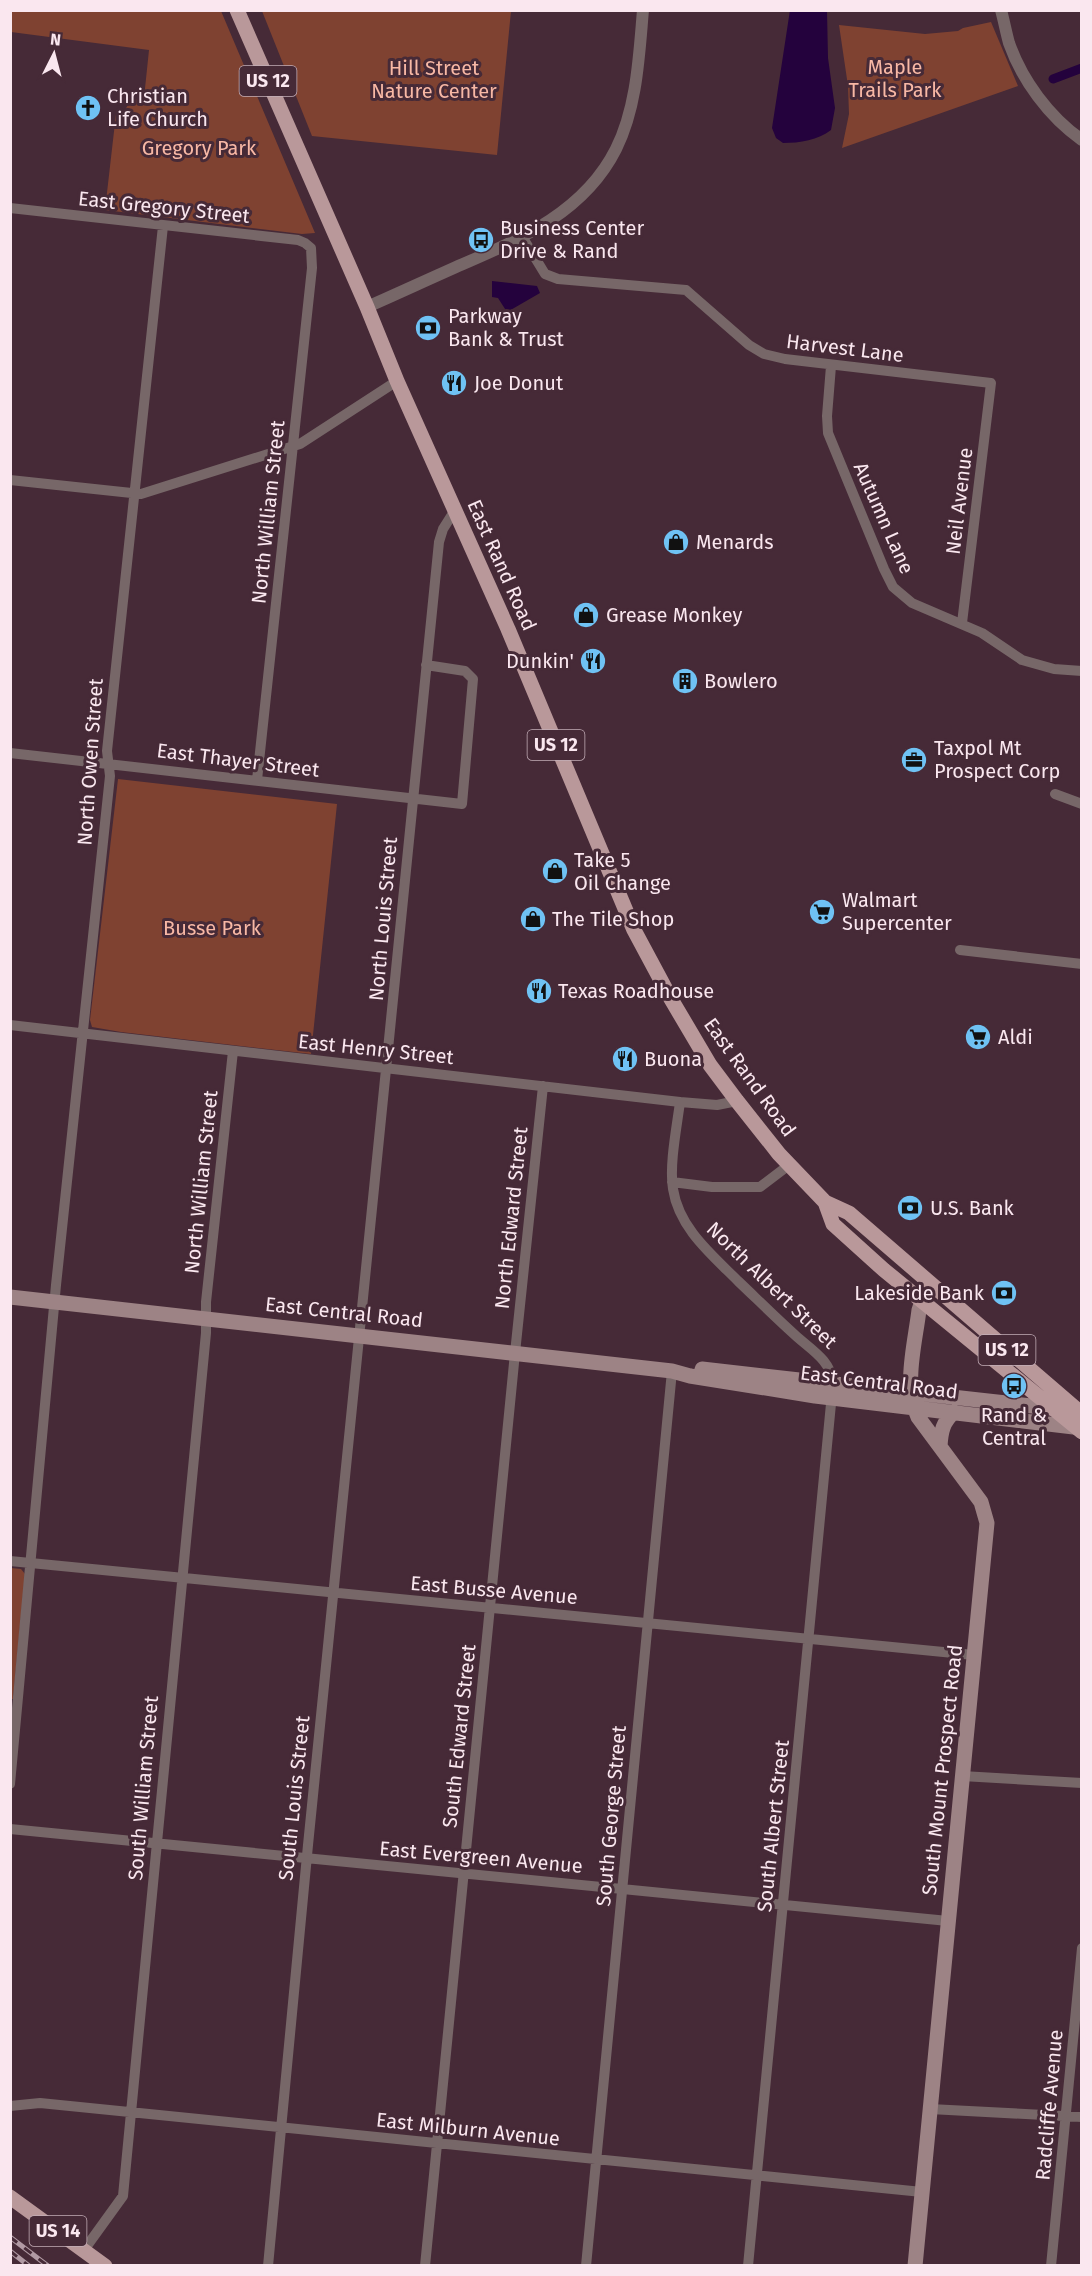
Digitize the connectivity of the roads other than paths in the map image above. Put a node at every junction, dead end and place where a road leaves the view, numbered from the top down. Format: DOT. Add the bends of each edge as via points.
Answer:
graph roads {
  1 [pos="237,10"];
  2 [pos="643,10"];
  3 [pos="1001,10"];
  4 [pos="1082,140"];
  5 [pos="11,208"];
  6 [pos="10,216"];
  7 [pos="163,226"];
  8 [pos="523,238"];
  9 [pos="311,248"];
  10 [pos="367,307"];
  11 [pos="831,366"];
  12 [pos="397,381"];
  13 [pos="991,383"];
  14 [pos="293,446"];
  15 [pos="10,480"];
  16 [pos="134,494"];
  17 [pos="455,510"];
  18 [pos="962,623"];
  19 [pos="426,665"];
  20 [pos="1082,671"];
  21 [pos="10,753"];
  22 [pos="108,764"];
  23 [pos="257,780"];
  24 [pos="1055,794"];
  25 [pos="412,798"];
  26 [pos="1082,804"];
  27 [pos="960,950"];
  28 [pos="1082,964"];
  29 [pos="10,1025"];
  30 [pos="82,1034"];
  31 [pos="233,1051"];
  32 [pos="387,1068"];
  33 [pos="543,1086"];
  34 [pos="737,1101"];
  35 [pos="680,1102"];
  36 [pos="789,1165"];
  37 [pos="672,1182"];
  38 [pos="825,1202"];
  39 [pos="10,1297"];
  40 [pos="55,1301"];
  41 [pos="922,1301"];
  42 [pos="206,1318"];
  43 [pos="358,1335"];
  44 [pos="515,1353"];
  45 [pos="672,1371"];
  46 [pos="833,1390"];
  47 [pos="910,1392"];
  48 [pos="914,1407"];
  49 [pos="1052,1408"];
  50 [pos="954,1412"];
  51 [pos="1078,1420"];
  52 [pos="940,1446"];
  53 [pos="10,1561"];
  54 [pos="32,1563"];
  55 [pos="182,1578"];
  56 [pos="333,1593"];
  57 [pos="490,1607"];
  58 [pos="648,1623"];
  59 [pos="810,1639"];
  60 [pos="974,1655"];
  61 [pos="962,1776"];
  62 [pos="1082,1783"];
  63 [pos="10,1784"];
  64 [pos="10,1829"];
  65 [pos="156,1843"];
  66 [pos="306,1858"];
  67 [pos="464,1874"];
  68 [pos="622,1888"];
  69 [pos="784,1904"];
  70 [pos="948,1921"];
  71 [pos="1082,1948"];
  72 [pos="10,2106"];
  73 [pos="930,2109"];
  74 [pos="131,2114"];
  75 [pos="1066,2116"];
  76 [pos="1082,2117"];
  77 [pos="281,2129"];
  78 [pos="438,2144"];
  79 [pos="596,2159"];
  80 [pos="757,2175"];
  81 [pos="922,2192"];
  82 [pos="10,2197"];
  83 [pos="84,2250"];
  84 [pos="105,2265"];
  85 [pos="268,2265"];
  86 [pos="425,2265"];
  87 [pos="586,2265"];
  88 [pos="748,2265"];
  89 [pos="915,2265"];
  90 [pos="1051,2265"];
  1 -- 10 [label="main road, East Rand Road / US 12"];
  2 -- 8 [label="street" via="631,103 616,148 588,191"];
  3 -- 4 [label="street" via="1009,43 1027,79 1046,107"];
  5 -- 6 [label="street"];
  5 -- 7 [label="street, East Gregory Street"];
  7 -- 9 [label="street, East Gregory Street" via="298,240"];
  7 -- 16 [label="street, North Owen Street"];
  8 -- 10 [label="street"];
  8 -- 11 [label="street, Harvest Lane" via="545,274 551,277 686,290 764,354"];
  9 -- 14 [label="street, North William Street"];
  10 -- 12 [label="main road, East Rand Road / US 12"];
  11 -- 13 [label="street, Harvest Lane"];
  11 -- 18 [label="street, Autumn Lane" via="828,434 893,587 912,603"];
  12 -- 14 [label="street"];
  12 -- 17 [label="main road, East Rand Road / US 12"];
  13 -- 18 [label="street, Neil Avenue"];
  14 -- 16 [label="street"];
  14 -- 23 [label="street, North William Street"];
  15 -- 16 [label="street"];
  16 -- 22 [label="street, North Owen Street"];
  17 -- 19 [label="street, North Louis Street" via="439,542"];
  17 -- 34 [label="main road, East Rand Road / US 12" via="634,930 706,1058"];
  18 -- 20 [label="street, Autumn Lane" via="1022,660 1054,669"];
  19 -- 25 [label="street, North Louis Street"];
  19 -- 25 [label="street, East Thayer Street" via="465,671 474,681 462,804"];
  21 -- 22 [label="street, East Thayer Street"];
  22 -- 23 [label="street, East Thayer Street"];
  22 -- 30 [label="street, North Owen Street" via="110,776"];
  23 -- 25 [label="street, East Thayer Street"];
  24 -- 26 [label="street"];
  25 -- 32 [label="street, North Louis Street"];
  27 -- 28 [label="street"];
  29 -- 30 [label="street, East Henry Street"];
  30 -- 31 [label="street, East Henry Street"];
  30 -- 40 [label="street, North Owen Street"];
  31 -- 32 [label="street, East Henry Street"];
  31 -- 42 [label="street, North William Street"];
  32 -- 33 [label="street, East Henry Street"];
  32 -- 43 [label="street, North Louis Street"];
  33 -- 35 [label="street, East Henry Street"];
  33 -- 44 [label="street, North Edward Street"];
  34 -- 35 [label="street, East Henry Street" via="717,1105"];
  34 -- 36 [label="main road, East Rand Road / US 12"];
  35 -- 37 [label="street, North Albert Street"];
  36 -- 37 [label="street" via="760,1187"];
  36 -- 38 [label="main road, East Rand Road / US 12"];
  37 -- 46 [label="street, North Albert Street" via="681,1214 701,1244 824,1360 830,1368"];
  38 -- 41 [label="main road, East Rand Road / US 12" via="833,1224"];
  38 -- 51 [label="main road, East Rand Road / US 12" via="849,1213"];
  39 -- 40 [label="main road, East Central Road"];
  40 -- 42 [label="main road, East Central Road"];
  40 -- 54 [label="street, North Owen Street"];
  41 -- 47 [label="main road, South Mount Prospect Road"];
  41 -- 49 [label="main road, East Rand Road / US 12"];
  42 -- 43 [label="main road, East Central Road"];
  42 -- 55 [label="street, South William Street"];
  43 -- 44 [label="main road, East Central Road"];
  43 -- 56 [label="street, South Louis Street"];
  44 -- 45 [label="main road, East Central Road"];
  44 -- 57 [label="street, South Edward Street"];
  45 -- 46 [label="main road, East Central Road"];
  45 -- 58 [label="street, South George Street"];
  46 -- 47 [label="main road, East Central Road"];
  46 -- 48 [label="main road, East Central Road"];
  46 -- 59 [label="street, South Albert Street"];
  47 -- 48 [label="main road, South Mount Prospect Road"];
  47 -- 49 [label="main road, East Central Road"];
  48 -- 50 [label="main road, East Central Road"];
  48 -- 52 [label="main road, South Mount Prospect Road"];
  49 -- 51 [label="main road, East Rand Road / US 12"];
  50 -- 51 [label="main road, East Central Road"];
  50 -- 52 [label="main road" via="941,1431"];
  52 -- 60 [label="main road, South Mount Prospect Road" via="981,1502 986,1517"];
  53 -- 54 [label="street, East Busse Avenue"];
  54 -- 55 [label="street, East Busse Avenue"];
  54 -- 63 [label="street, North Owen Street"];
  55 -- 56 [label="street, East Busse Avenue"];
  55 -- 65 [label="street, South William Street"];
  56 -- 57 [label="street, East Busse Avenue"];
  56 -- 66 [label="street, South Louis Street"];
  57 -- 58 [label="street, East Busse Avenue"];
  57 -- 67 [label="street, South Edward Street"];
  58 -- 59 [label="street, East Busse Avenue"];
  58 -- 68 [label="street, South George Street"];
  59 -- 60 [label="street, East Busse Avenue"];
  59 -- 69 [label="street, South Albert Street"];
  60 -- 61 [label="main road, South Mount Prospect Road"];
  61 -- 62 [label="street"];
  61 -- 70 [label="main road, South Mount Prospect Road"];
  64 -- 65 [label="street, East Evergreen Avenue"];
  65 -- 66 [label="street, East Evergreen Avenue"];
  65 -- 74 [label="street, South William Street"];
  66 -- 67 [label="street, East Evergreen Avenue"];
  66 -- 77 [label="street, South Louis Street"];
  67 -- 68 [label="street, East Evergreen Avenue"];
  67 -- 78 [label="street, South Edward Street"];
  68 -- 69 [label="street, East Evergreen Avenue"];
  68 -- 79 [label="street, South George Street"];
  69 -- 70 [label="street, East Evergreen Avenue"];
  69 -- 80 [label="street, South Albert Street"];
  70 -- 73 [label="main road, South Mount Prospect Road"];
  71 -- 75 [label="street, Radcliffe Avenue"];
  72 -- 74 [label="street, East Milburn Avenue" via="40,2103"];
  73 -- 75 [label="street"];
  73 -- 81 [label="main road, South Mount Prospect Road"];
  74 -- 77 [label="street, East Milburn Avenue"];
  74 -- 83 [label="street, South William Street" via="123,2196"];
  75 -- 76 [label="street"];
  75 -- 90 [label="street, Radcliffe Avenue"];
  77 -- 78 [label="street, East Milburn Avenue"];
  77 -- 85 [label="street, South Louis Street"];
  78 -- 79 [label="street, East Milburn Avenue"];
  78 -- 86 [label="street, South Edward Street"];
  79 -- 80 [label="street, East Milburn Avenue"];
  79 -- 87 [label="street, South George Street"];
  80 -- 81 [label="street, East Milburn Avenue"];
  80 -- 88 [label="street, South Albert Street"];
  81 -- 89 [label="main road, South Mount Prospect Road"];
  82 -- 83 [label="main road, US 14"];
  83 -- 84 [label="main road, US 14"];
}
